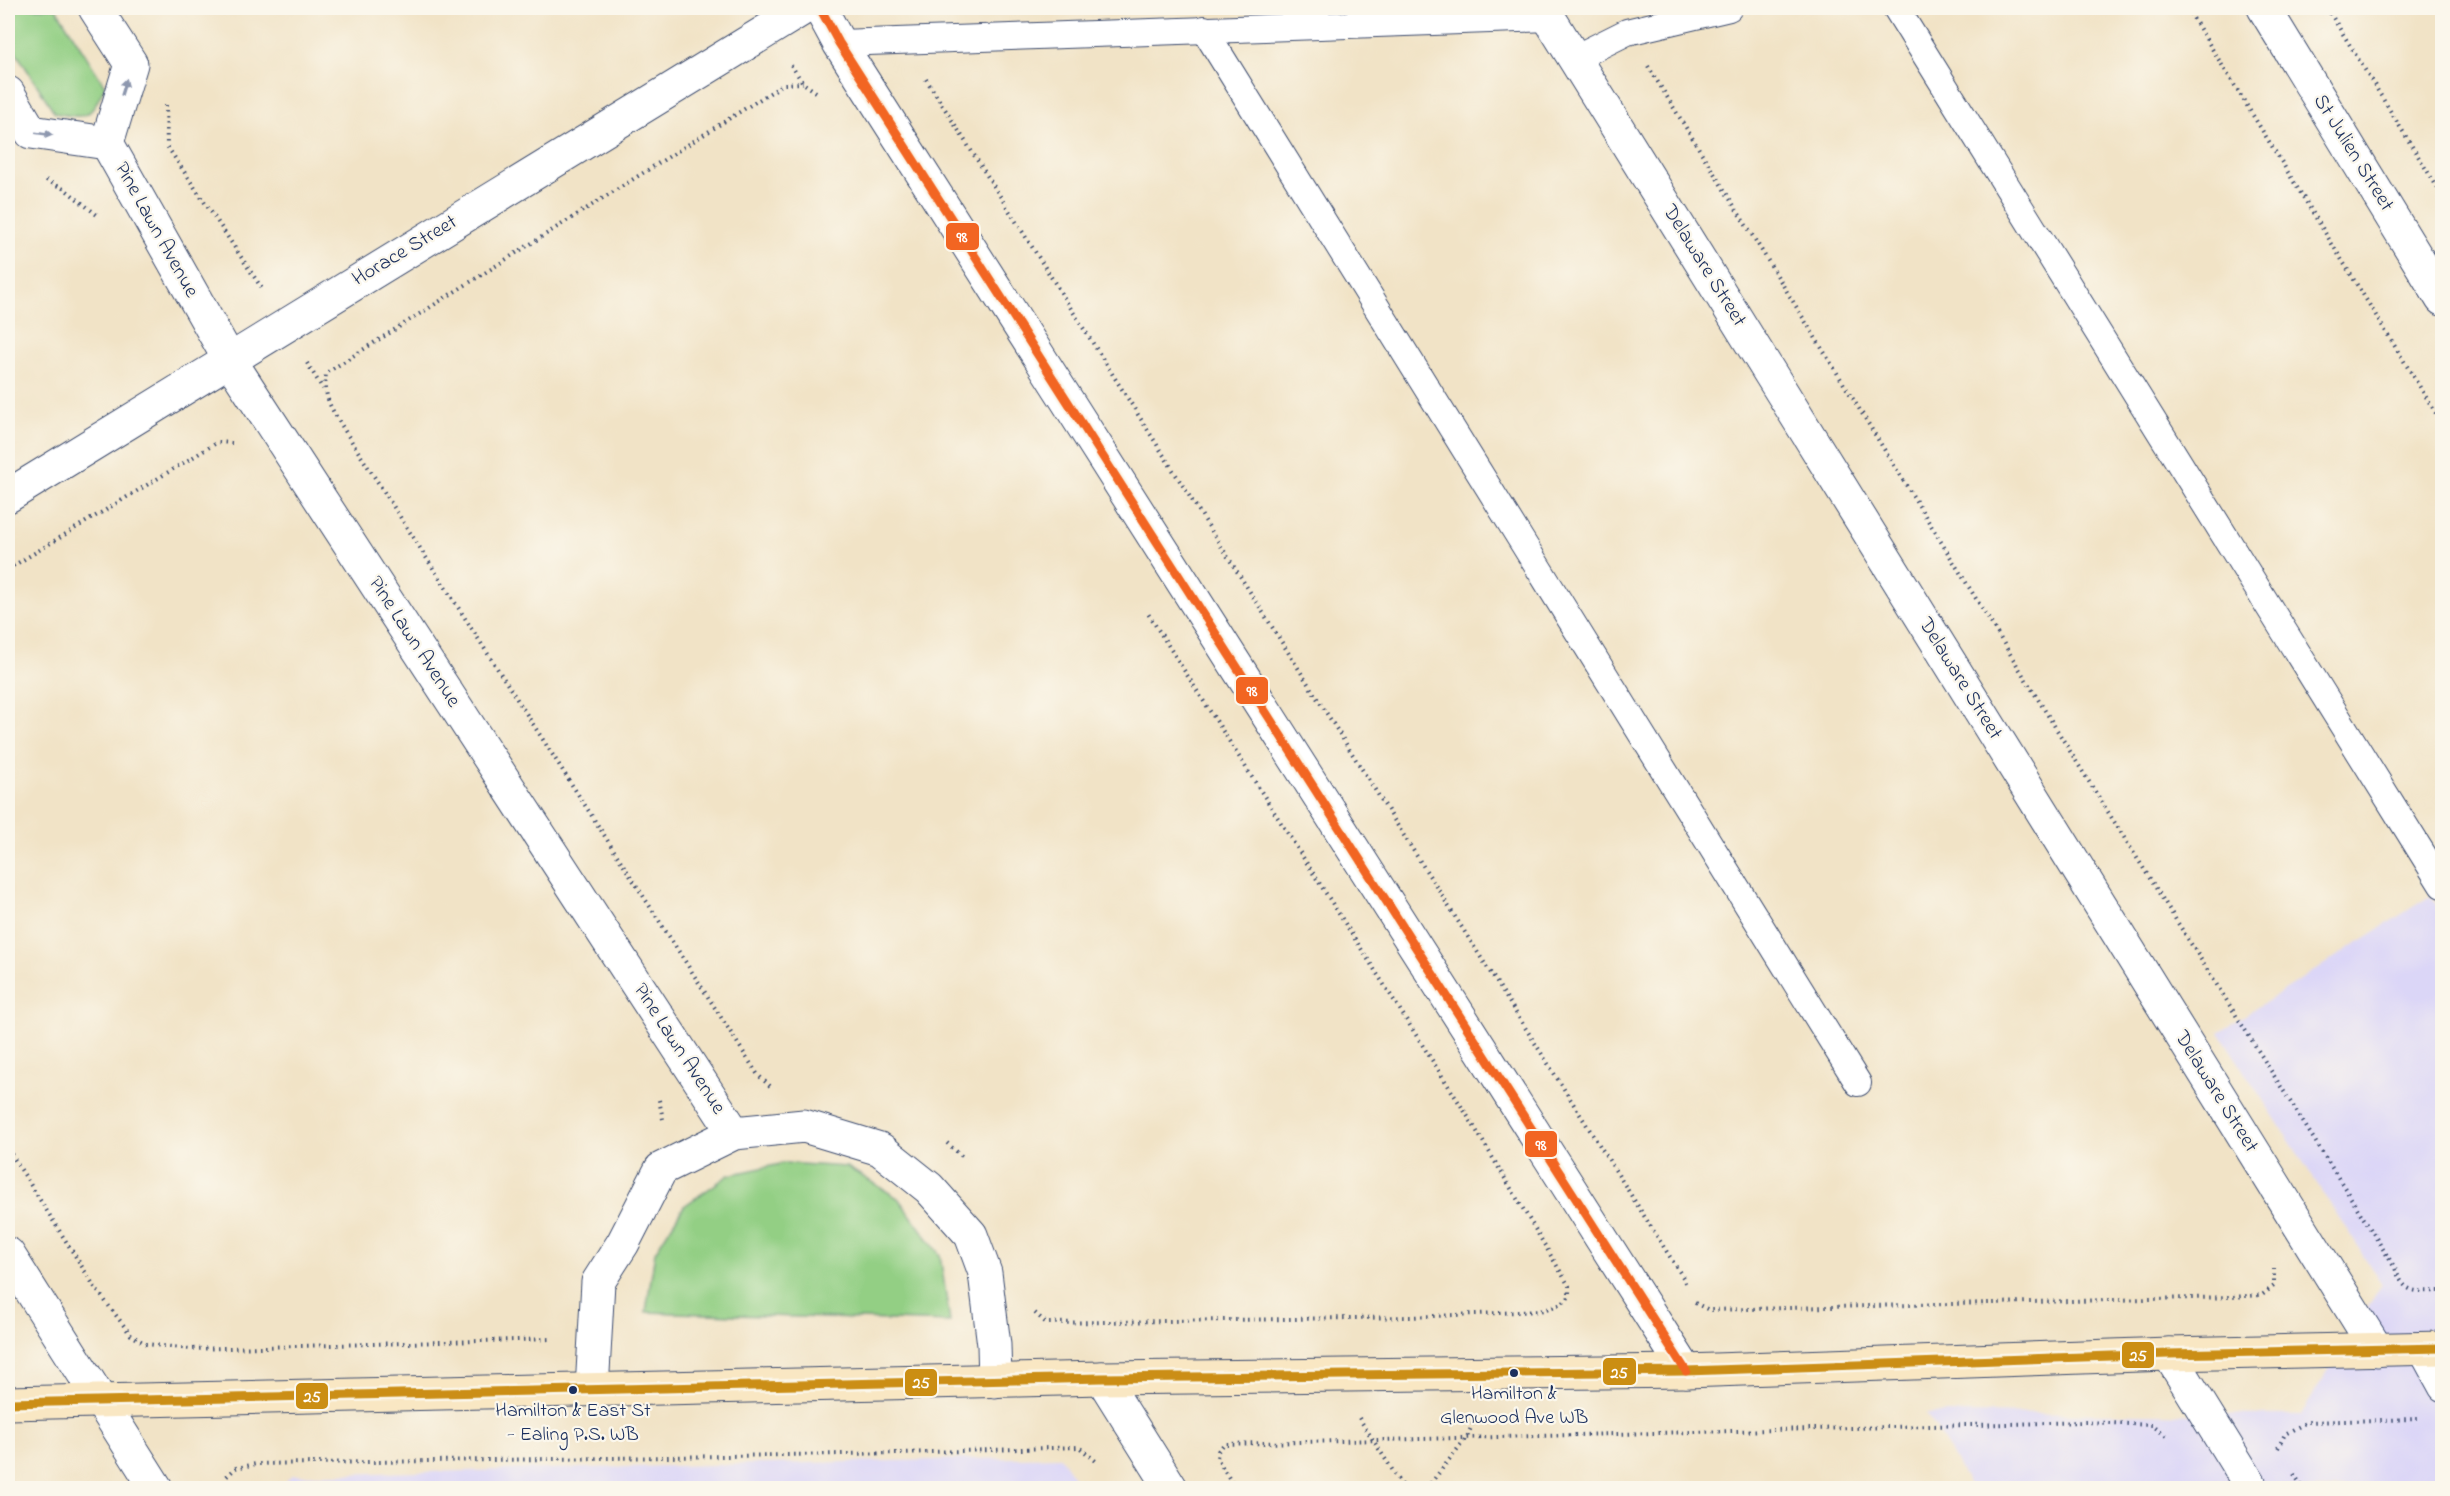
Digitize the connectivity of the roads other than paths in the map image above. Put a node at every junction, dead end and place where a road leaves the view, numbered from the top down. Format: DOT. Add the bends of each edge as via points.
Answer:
graph roads {
  1 [pos="95,8"];
  2 [pos="804,8"];
  3 [pos="820,8"];
  4 [pos="1729,8"];
  5 [pos="1896,8"];
  6 [pos="2264,8"];
  7 [pos="1547,13"];
  8 [pos="1204,29"];
  9 [pos="839,43"];
  10 [pos="1575,58"];
  11 [pos="8,93"];
  12 [pos="107,143"];
  13 [pos="2442,299"];
  14 [pos="229,359"];
  15 [pos="8,496"];
  16 [pos="2442,885"];
  17 [pos="1858,1083"];
  18 [pos="734,1133"];
  19 [pos="8,1254"];
  20 [pos="2431,1348"];
  21 [pos="2377,1350"];
  22 [pos="2169,1354"];
  23 [pos="1686,1371"];
  24 [pos="1102,1378"];
  25 [pos="995,1381"];
  26 [pos="2442,1388"];
  27 [pos="592,1390"];
  28 [pos="100,1401"];
  29 [pos="8,1403"];
  30 [pos="156,1488"];
  31 [pos="1171,1488"];
  32 [pos="2252,1488"];
  12 -- 1 [label="street, Pine Lawn Avenue, one-way" via="131,64"];
  2 -- 14 [label="street, Horace Street"];
  3 -- 9 [label="street"];
  4 -- 10 [label="lane" via="1627,32"];
  5 -- 16 [label="lane"];
  6 -- 13 [label="street, St Julien Street"];
  7 -- 8 [label="lane"];
  7 -- 10 [label="street, Delaware Street"];
  8 -- 9 [label="lane"];
  8 -- 17 [label="lane"];
  9 -- 23 [label="street"];
  10 -- 21 [label="street, Delaware Street"];
  11 -- 12 [label="street, Pine Lawn Avenue, one-way" via="31,132"];
  12 -- 14 [label="street, Pine Lawn Avenue"];
  14 -- 15 [label="street, Horace Street"];
  14 -- 18 [label="street, Pine Lawn Avenue"];
  18 -- 25 [label="street, Pine Lawn Avenue" via="804,1126 880,1149 929,1188 970,1235 985,1274"];
  18 -- 27 [label="street, Pine Lawn Avenue" via="661,1168 623,1243 598,1282"];
  19 -- 28 [label="street"];
  20 -- 21 [label="main road"];
  20 -- 26 [label="lane"];
  21 -- 22 [label="main road"];
  22 -- 23 [label="main road"];
  22 -- 32 [label="street"];
  23 -- 24 [label="main road"];
  24 -- 25 [label="main road"];
  24 -- 31 [label="street"];
  25 -- 27 [label="main road"];
  27 -- 28 [label="main road"];
  28 -- 29 [label="main road"];
  28 -- 30 [label="street"];
}
